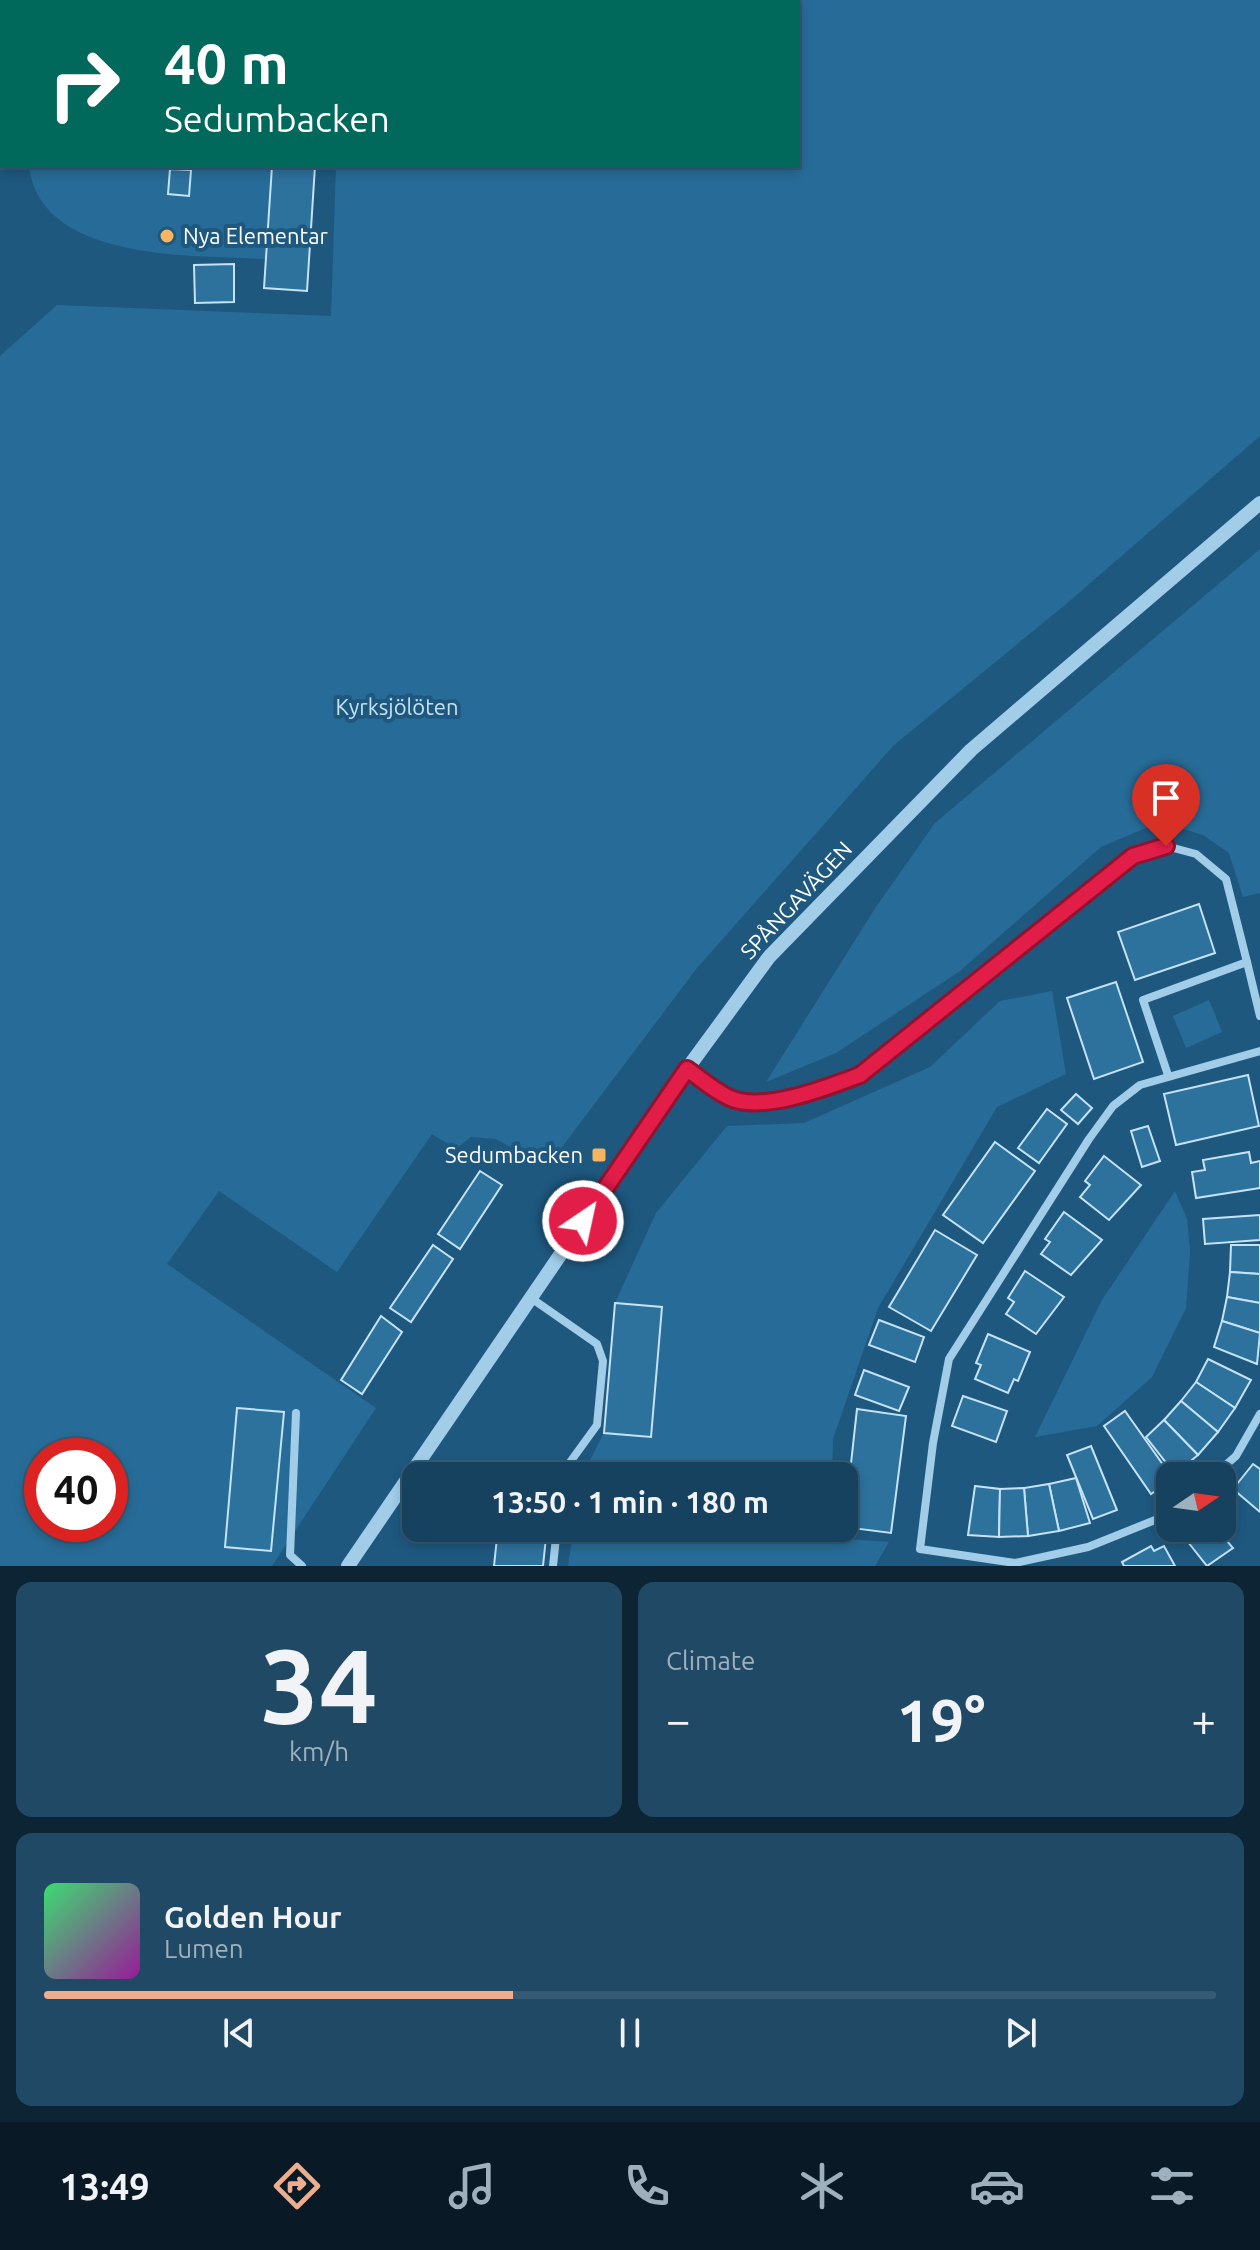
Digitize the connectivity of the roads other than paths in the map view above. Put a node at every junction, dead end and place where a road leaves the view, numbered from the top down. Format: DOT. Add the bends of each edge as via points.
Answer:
graph roads {
  1 [pos="1260,503"];
  2 [pos="1247,962"];
  3 [pos="1260,1016"];
  4 [pos="1260,1051"];
  5 [pos="687,1069"];
  6 [pos="1168,1075"];
  7 [pos="531,1298"];
  8 [pos="296,1413"];
  9 [pos="1260,1414"];
  10 [pos="570,1462"];
  11 [pos="1229,1462"];
  12 [pos="1156,1520"];
  13 [pos="556,1542"];
  14 [pos="302,1566"];
  15 [pos="348,1566"];
  16 [pos="553,1566"];
  1 -- 5 [label="street, SPÅNGAVÄGEN" via="971,750 769,957"];
  2 -- 3 [label="street"];
  2 -- 5 [label="street" via="1226,879 1196,854 1166,846 1133,856 860,1075 807,1095 758,1101 730,1099"];
  2 -- 6 [label="street" via="1143,1000"];
  4 -- 6 [label="street"];
  5 -- 7 [label="street, SPÅNGAVÄGEN"];
  6 -- 12 [label="street" via="1140,1085 1113,1106 949,1359 920,1549 1015,1563 1088,1547"];
  7 -- 10 [label="street" via="597,1344 603,1361 597,1425"];
  7 -- 15 [label="street, SPÅNGAVÄGEN"];
  8 -- 14 [label="street" via="290,1555"];
  9 -- 11 [label="street"];
  13 -- 16 [label="street"];
}
